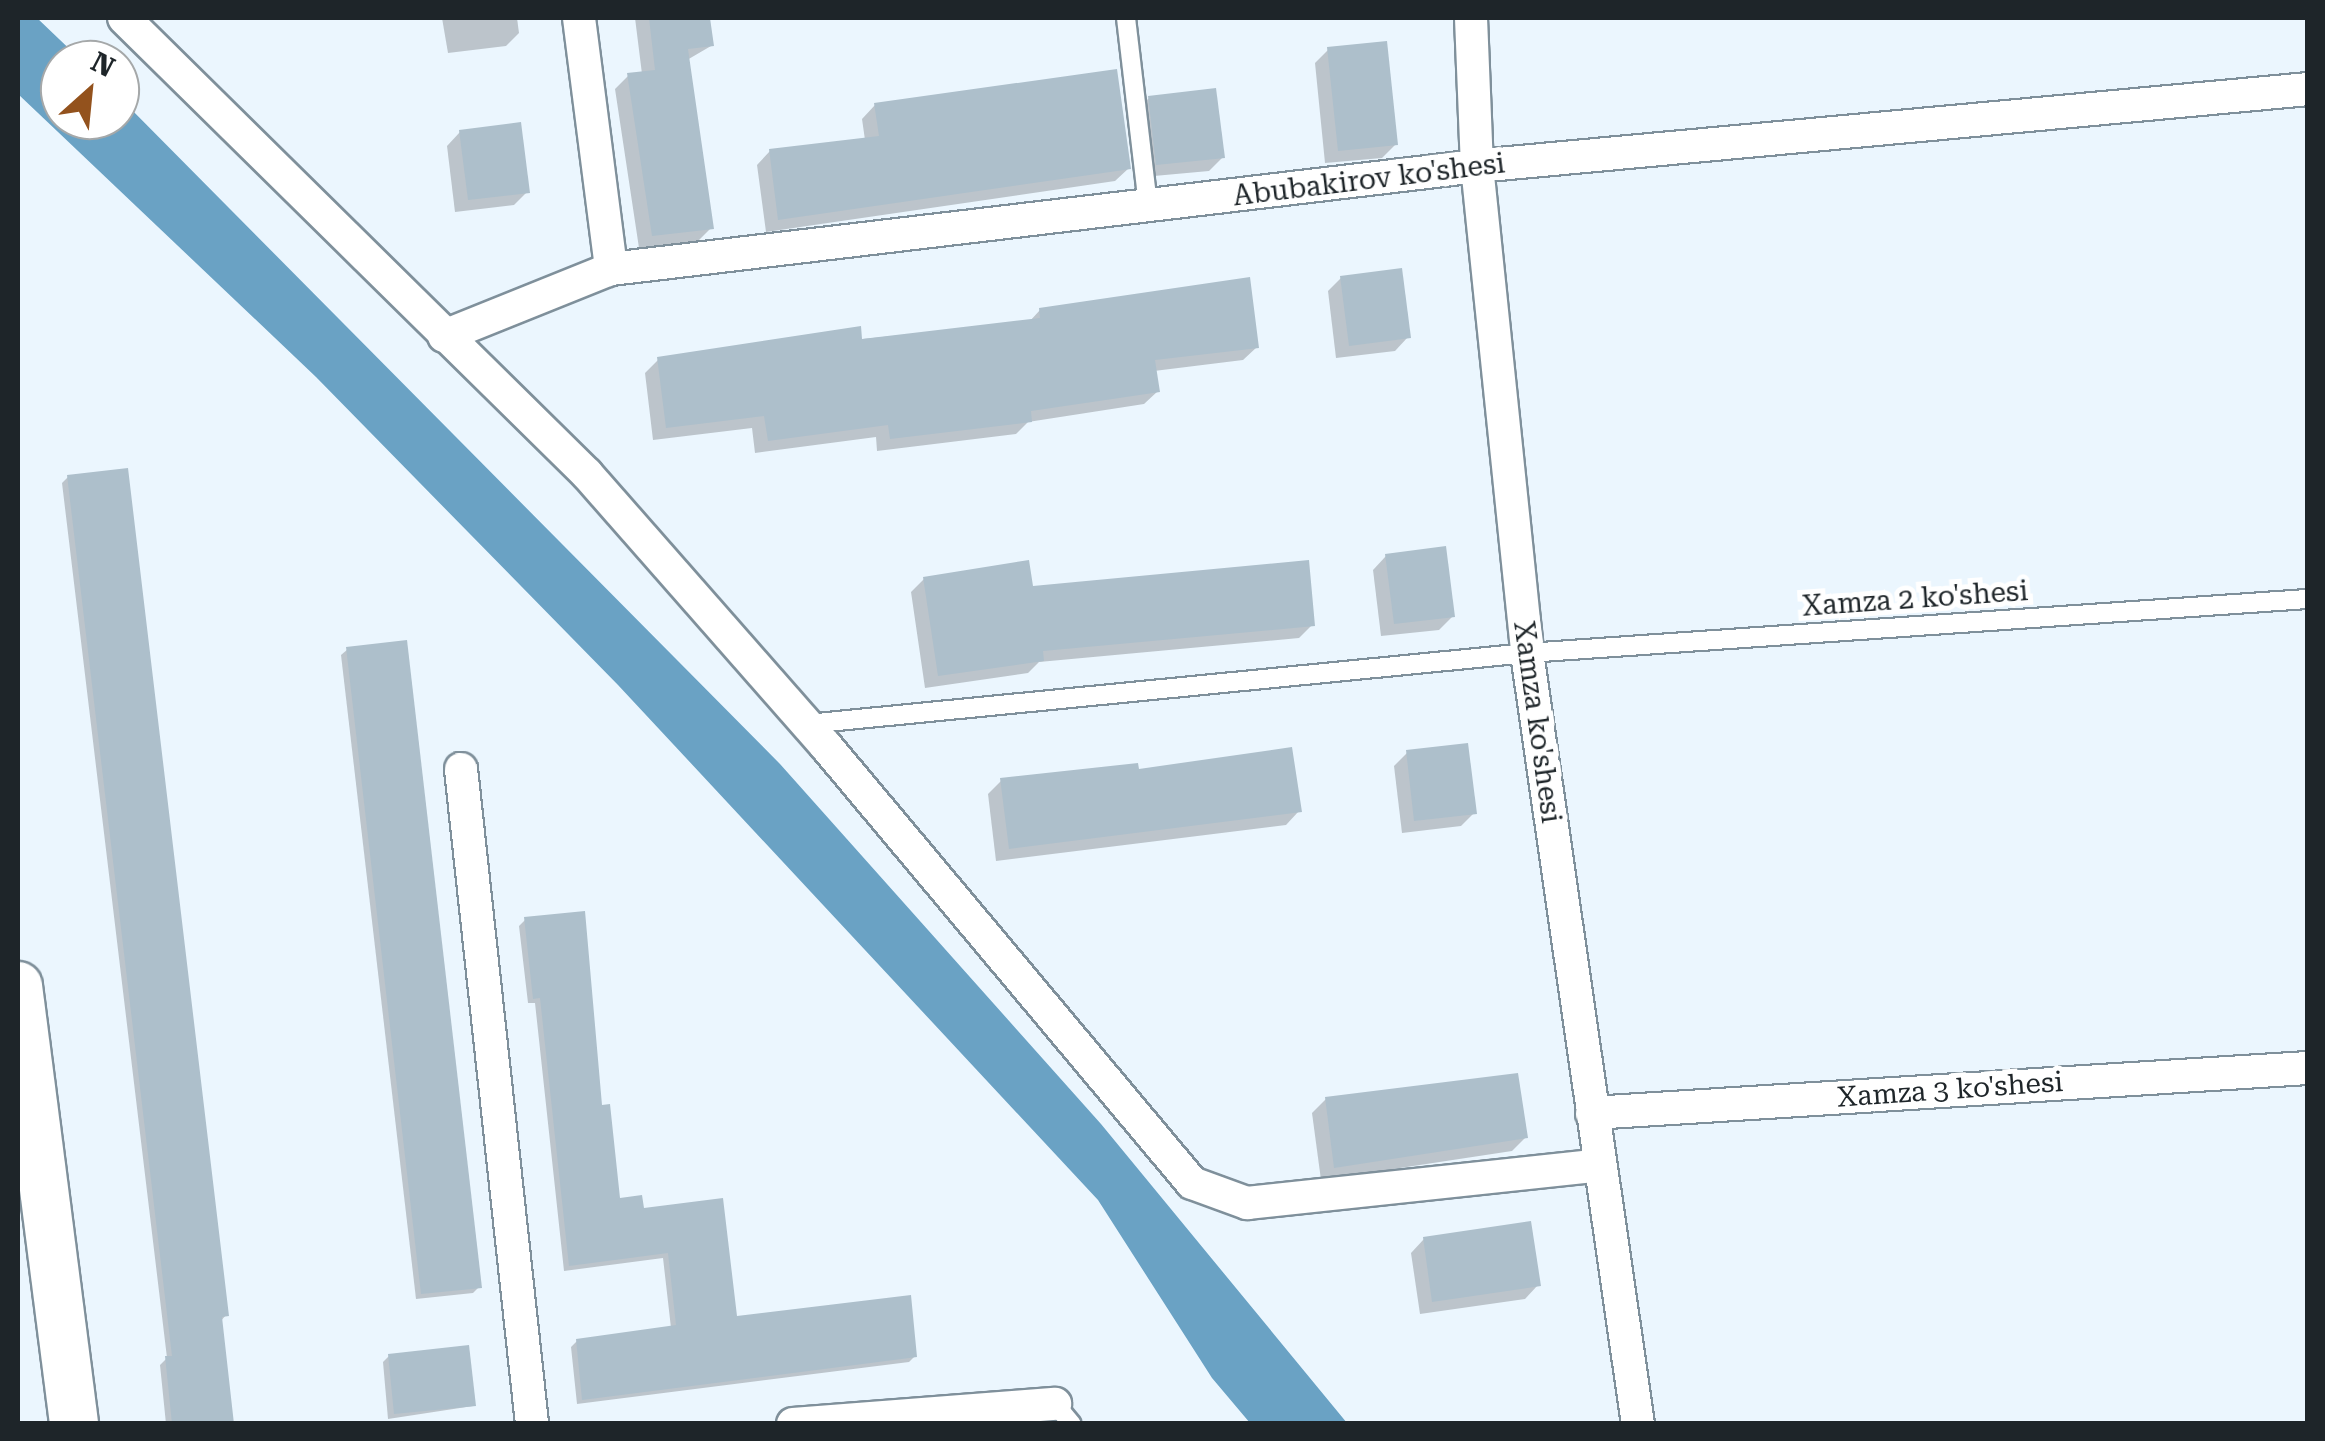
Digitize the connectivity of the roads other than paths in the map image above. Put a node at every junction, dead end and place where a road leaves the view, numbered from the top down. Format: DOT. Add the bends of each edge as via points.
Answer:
graph roads {
  1 [pos="124,18"];
  2 [pos="579,18"];
  3 [pos="1126,18"];
  4 [pos="1471,18"];
  5 [pos="2308,88"];
  6 [pos="1477,166"];
  7 [pos="1148,206"];
  8 [pos="611,269"];
  9 [pos="444,336"];
  10 [pos="2308,599"];
  11 [pos="1526,653"];
  12 [pos="807,724"];
  13 [pos="461,768"];
  14 [pos="18,986"];
  15 [pos="2308,1068"];
  16 [pos="1592,1113"];
  17 [pos="1600,1166"];
  18 [pos="1064,1414"];
  19 [pos="74,1424"];
  20 [pos="532,1424"];
  21 [pos="793,1424"];
  22 [pos="1638,1424"];
  1 -- 9 [label="street"];
  2 -- 8 [label="street"];
  3 -- 7 [label="lane"];
  4 -- 6 [label="street, Xamza ko'shesi"];
  5 -- 6 [label="street, Abubakirov ko'shesi"];
  6 -- 7 [label="street, Abubakirov ko'shesi"];
  6 -- 11 [label="street, Xamza ko'shesi"];
  7 -- 8 [label="street, Abubakirov ko'shesi"];
  8 -- 9 [label="street, Abubakirov ko'shesi"];
  9 -- 12 [label="street" via="587,474"];
  10 -- 11 [label="lane, Xamza 2 ko'shesi"];
  11 -- 12 [label="lane, Xamza 2 ko'shesi"];
  11 -- 16 [label="street, Xamza ko'shesi"];
  12 -- 17 [label="street" via="1192,1183 1247,1203"];
  13 -- 20 [label="street"];
  14 -- 19 [label="street"];
  15 -- 16 [label="street, Xamza 3 ko'shesi"];
  16 -- 17 [label="street, Xamza ko'shesi"];
  17 -- 22 [label="street, Xamza ko'shesi"];
  18 -- 21 [label="street"];
}
